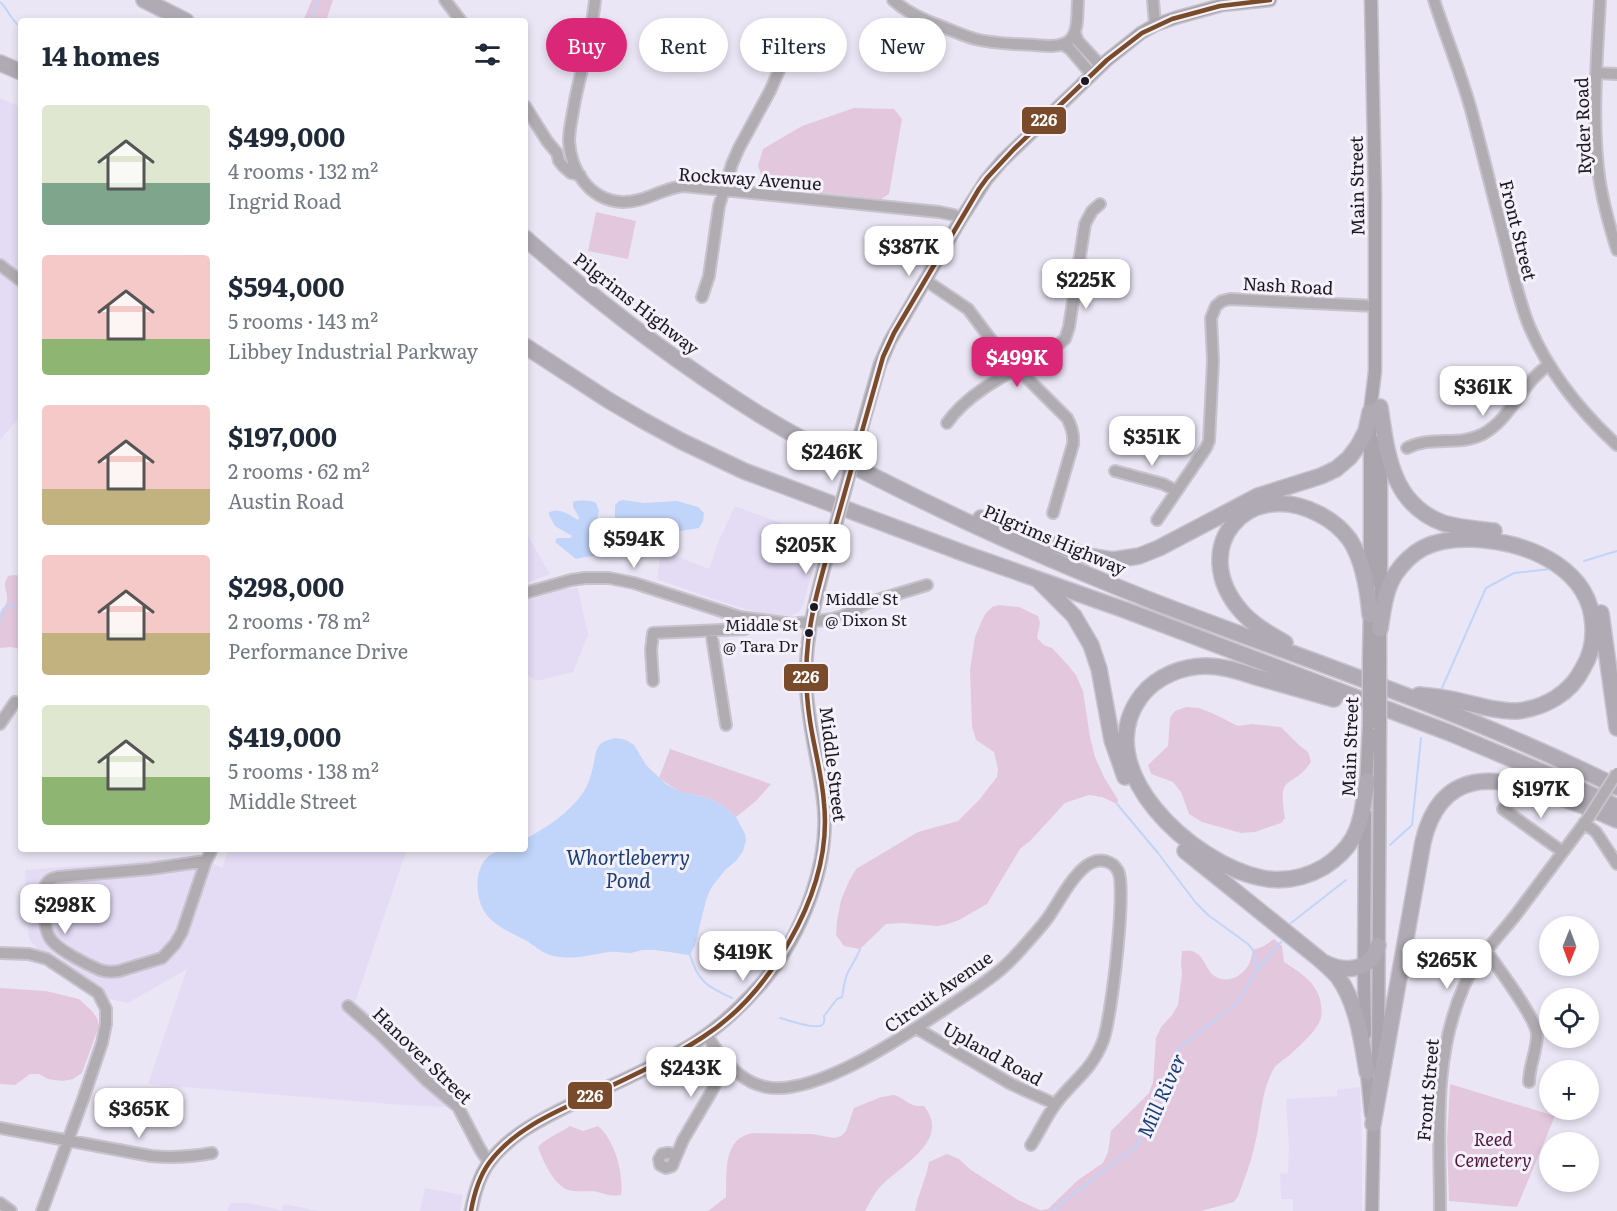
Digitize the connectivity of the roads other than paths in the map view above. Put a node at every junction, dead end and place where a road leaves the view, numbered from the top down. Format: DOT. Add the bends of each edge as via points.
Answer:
graph roads {
  1 [pos="144,0"];
  2 [pos="445,0"];
  3 [pos="893,0"];
  4 [pos="1078,0"];
  5 [pos="1153,0"];
  6 [pos="1270,0"];
  7 [pos="1371,0"];
  8 [pos="1434,0"];
  9 [pos="1599,0"];
  10 [pos="596,1"];
  11 [pos="1240,1"];
  12 [pos="180,18"];
  13 [pos="459,18"];
  14 [pos="1155,25"];
  15 [pos="1075,33"];
  16 [pos="1062,44"];
  17 [pos="0,63"];
  18 [pos="1097,70"];
  19 [pos="18,71"];
  20 [pos="779,72"];
  21 [pos="1597,73"];
  22 [pos="1617,74"];
  23 [pos="528,111"];
  24 [pos="571,151"];
  25 [pos="557,153"];
  26 [pos="580,175"];
  27 [pos="724,189"];
  28 [pos="1100,204"];
  29 [pos="961,219"];
  30 [pos="528,241"];
  31 [pos="1617,250"];
  32 [pos="0,265"];
  33 [pos="18,279"];
  34 [pos="925,280"];
  35 [pos="702,297"];
  36 [pos="1375,306"];
  37 [pos="528,348"];
  38 [pos="1550,365"];
  39 [pos="1018,369"];
  40 [pos="1375,410"];
  41 [pos="947,423"];
  42 [pos="1617,445"];
  43 [pos="1407,448"];
  44 [pos="1115,471"];
  45 [pos="868,474"];
  46 [pos="1177,491"];
  47 [pos="1053,513"];
  48 [pos="1157,520"];
  49 [pos="1037,579"];
  50 [pos="927,585"];
  51 [pos="528,592"];
  52 [pos="1370,615"];
  53 [pos="753,620"];
  54 [pos="810,623"];
  55 [pos="1380,629"];
  56 [pos="711,631"];
  57 [pos="1375,661"];
  58 [pos="1339,671"];
  59 [pos="653,681"];
  60 [pos="1392,691"];
  61 [pos="15,702"];
  62 [pos="0,724"];
  63 [pos="726,724"];
  64 [pos="1374,727"];
  65 [pos="1617,728"];
  66 [pos="1450,733"];
  67 [pos="1617,773"];
  68 [pos="1367,781"];
  69 [pos="1617,787"];
  70 [pos="1617,807"];
  71 [pos="1503,809"];
  72 [pos="1586,820"];
  73 [pos="1617,820"];
  74 [pos="210,852"];
  75 [pos="1563,852"];
  76 [pos="206,861"];
  77 [pos="1617,864"];
  78 [pos="1378,945"];
  79 [pos="1486,952"];
  80 [pos="0,953"];
  81 [pos="1318,958"];
  82 [pos="1364,965"];
  83 [pos="348,1006"];
  84 [pos="916,1028"];
  85 [pos="707,1035"];
  86 [pos="725,1062"];
  87 [pos="1367,1072"];
  88 [pos="1529,1082"];
  89 [pos="1055,1104"];
  90 [pos="1373,1124"];
  91 [pos="0,1128"];
  92 [pos="67,1140"];
  93 [pos="1031,1144"];
  94 [pos="212,1153"];
  95 [pos="676,1154"];
  96 [pos="489,1163"];
  97 [pos="0,1203"];
  98 [pos="11,1211"];
  99 [pos="42,1211"];
  100 [pos="471,1211"];
  101 [pos="1372,1211"];
  102 [pos="1440,1211"];
  1 -- 12 [label="highway"];
  2 -- 13 [label="street"];
  3 -- 16 [label="street" via="913,15 977,39 1010,44"];
  4 -- 15 [label="street"];
  5 -- 14 [label="street"];
  6 -- 11 [label="main road, Middle Street"];
  7 -- 36 [label="main road, Main Street"];
  8 -- 38 [label="street, Front Street" via="1471,109 1524,312"];
  9 -- 21 [label="street, Ryder Road"];
  10 -- 24 [label="street, Rockway Avenue" via="572,119"];
  11 -- 14 [label="main road, Middle Street"];
  14 -- 18 [label="main road, Middle Street"];
  15 -- 16 [label="street"];
  15 -- 18 [label="street"];
  16 -- 18 [label="street"];
  17 -- 19 [label="highway"];
  18 -- 29 [label="main road, Middle Street" via="1002,161"];
  20 -- 27 [label="street" via="735,156"];
  21 -- 22 [label="street"];
  21 -- 31 [label="street, Ryder Road" via="1598,160"];
  23 -- 25 [label="street"];
  24 -- 25 [label="street"];
  24 -- 26 [label="street, Rockway Avenue"];
  25 -- 26 [label="street" via="568,171"];
  26 -- 27 [label="street, Rockway Avenue" via="598,196 622,202 676,187"];
  27 -- 29 [label="street, Rockway Avenue" via="939,212"];
  27 -- 35 [label="street"];
  28 -- 39 [label="street" via="1088,216 1083,230 1067,335"];
  29 -- 34 [label="main road, Middle Street"];
  30 -- 45 [label="highway, Pilgrims Highway" via="681,363 772,422"];
  32 -- 33 [label="street"];
  34 -- 39 [label="street" via="968,309"];
  34 -- 54 [label="main road, Middle Street, bridge" via="886,349 878,372"];
  36 -- 40 [label="main road, Main Street"];
  36 -- 46 [label="street, Nash Road" via="1230,299 1219,303 1211,318 1209,441"];
  37 -- 49 [label="highway" via="620,407 712,456 777,484"];
  38 -- 42 [label="street, Front Street" via="1583,411"];
  38 -- 43 [label="street" via="1485,433 1461,440 1420,442"];
  39 -- 41 [label="street" via="975,394"];
  39 -- 47 [label="street" via="1072,429 1074,444"];
  40 -- 45 [label="highway" via="1358,446 1336,469 1258,496 1159,548 1126,559 1100,559 1073,552"];
  40 -- 52 [label="main road, Main Street"];
  40 -- 55 [label="main road, Main Street"];
  40 -- 65 [label="highway" via="1393,474 1404,494 1421,511 1448,524 1510,534 1540,544 1565,557 1584,575 1600,608"];
  44 -- 46 [label="street"];
  45 -- 58 [label="highway, Pilgrims Highway" via="1080,572"];
  46 -- 48 [label="street, Nash Road"];
  49 -- 66 [label="highway"];
  49 -- 81 [label="highway" via="1074,616 1088,639 1099,669 1116,753 1143,807 1180,847"];
  50 -- 54 [label="street" via="867,603 843,616"];
  51 -- 53 [label="street" via="571,580 609,578"];
  52 -- 57 [label="main road, Main Street"];
  52 -- 58 [label="highway" via="1358,555 1330,520 1300,506 1275,504 1247,512 1230,528 1221,550 1220,568 1238,607 1270,634"];
  53 -- 54 [label="street"];
  53 -- 56 [label="street" via="745,629"];
  54 -- 85 [label="main road, Middle Street" via="807,697 825,815 817,878 791,939 773,968 740,1007"];
  55 -- 57 [label="main road, Main Street"];
  55 -- 60 [label="highway" via="1389,586 1397,572 1415,553 1449,540 1496,541 1557,564 1581,588 1592,617 1591,650 1581,674 1565,692 1541,705 1507,711"];
  56 -- 59 [label="street" via="653,633"];
  56 -- 63 [label="street"];
  57 -- 64 [label="main road, Main Street, bridge"];
  58 -- 60 [label="highway, Pilgrims Highway"];
  60 -- 69 [label="highway, Pilgrims Highway" via="1507,736"];
  61 -- 62 [label="street"];
  64 -- 68 [label="main road, Main Street"];
  64 -- 78 [label="main road, Main Street"];
  66 -- 68 [label="highway" via="1248,674 1206,666 1178,670 1155,682 1138,700 1127,727 1131,766 1143,791 1164,818 1210,857 1263,878 1302,876 1340,855 1358,827"];
  66 -- 70 [label="highway"];
  67 -- 72 [label="street, Front Street, bridge"];
  68 -- 82 [label="main road, Main Street"];
  71 -- 75 [label="street"];
  72 -- 75 [label="street, Front Street"];
  72 -- 77 [label="street"];
  73 -- 90 [label="highway" via="1512,782 1466,785 1437,807 1423,842"];
  74 -- 76 [label="street"];
  75 -- 79 [label="street, Front Street"];
  76 -- 76 [label="street" via="182,932 162,958 154,962 102,971 59,948 48,937 44,894 50,879"];
  78 -- 82 [label="highway" via="1374,957"];
  78 -- 90 [label="main road, Main Street" via="1378,1056"];
  79 -- 88 [label="street" via="1536,1028"];
  79 -- 102 [label="street, Front Street" via="1464,986 1444,1053 1438,1121"];
  80 -- 92 [label="street" via="47,959 98,993 105,1003 104,1035"];
  81 -- 82 [label="highway" via="1338,968"];
  81 -- 87 [label="highway" via="1337,976 1347,993"];
  82 -- 87 [label="main road, Main Street"];
  83 -- 96 [label="street, Hanover Street" via="458,1107"];
  84 -- 86 [label="street, Circuit Avenue" via="854,1064 795,1086 774,1088 758,1084"];
  84 -- 89 [label="street, Upland Road" via="1011,1084"];
  84 -- 89 [label="street, Circuit Avenue" via="1000,970 1046,920 1081,871 1088,864 1106,860 1121,879 1119,930 1106,1030 1086,1071"];
  85 -- 86 [label="street, Circuit Avenue"];
  85 -- 96 [label="main road, Middle Street" via="526,1128"];
  86 -- 95 [label="street"];
  87 -- 90 [label="main road, Main Street"];
  89 -- 93 [label="street, Circuit Avenue"];
  90 -- 101 [label="main road, Main Street"];
  91 -- 92 [label="street"];
  92 -- 94 [label="street" via="160,1157"];
  92 -- 99 [label="street"];
  96 -- 100 [label="main road, Middle Street" via="477,1186"];
  97 -- 98 [label="street"];
}
